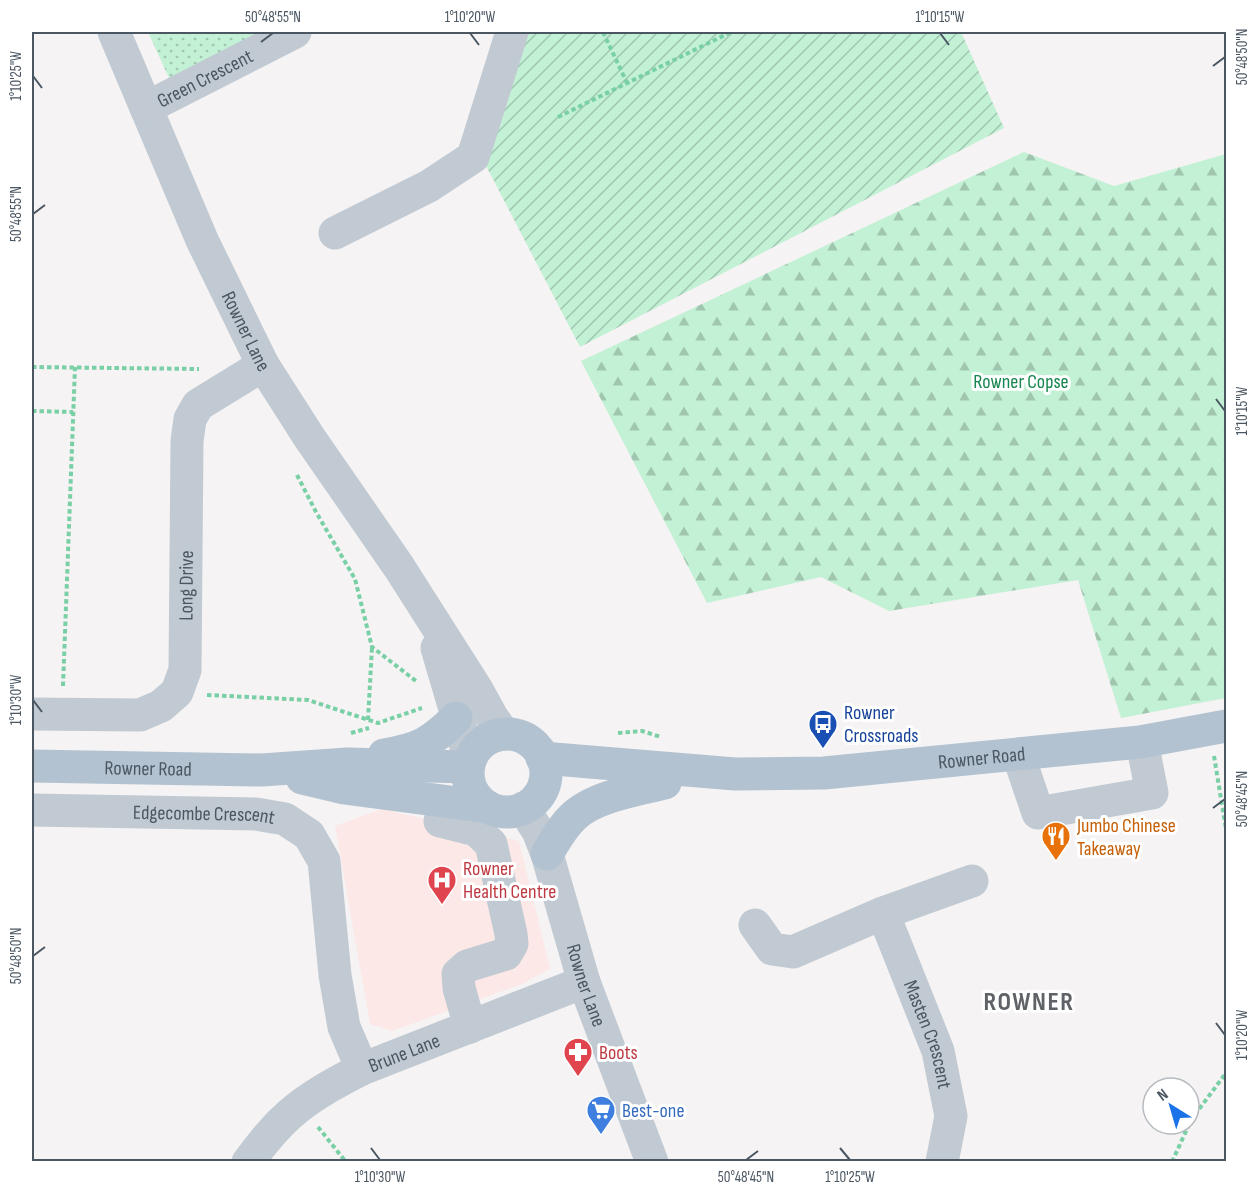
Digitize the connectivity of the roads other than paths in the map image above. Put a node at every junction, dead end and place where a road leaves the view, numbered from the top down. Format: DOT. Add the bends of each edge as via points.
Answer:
graph roads {
  1 [pos="114,32"];
  2 [pos="295,32"];
  3 [pos="512,32"];
  4 [pos="146,108"];
  5 [pos="334,233"];
  6 [pos="263,365"];
  7 [pos="423,606"];
  8 [pos="444,711"];
  9 [pos="32,714"];
  10 [pos="1218,728"];
  11 [pos="504,734"];
  12 [pos="1142,741"];
  13 [pos="1018,754"];
  14 [pos="347,764"];
  15 [pos="469,764"];
  16 [pos="32,765"];
  17 [pos="262,770"];
  18 [pos="544,770"];
  19 [pos="735,774"];
  20 [pos="665,783"];
  21 [pos="488,807"];
  22 [pos="523,808"];
  23 [pos="32,810"];
  24 [pos="440,821"];
  25 [pos="547,854"];
  26 [pos="972,881"];
  27 [pos="883,913"];
  28 [pos="755,925"];
  29 [pos="584,982"];
  30 [pos="470,1027"];
  31 [pos="362,1069"];
  32 [pos="248,1161"];
  33 [pos="652,1161"];
  34 [pos="942,1161"];
  1 -- 4 [label="street, Rowner Lane"];
  2 -- 4 [label="street, Green Crescent"];
  3 -- 5 [label="street" via="473,157 429,186"];
  4 -- 6 [label="street, Rowner Lane" via="202,240"];
  6 -- 7 [label="street, Rowner Lane"];
  6 -- 9 [label="street, Long Drive" via="198,405 190,418 184,670 177,692 161,706 140,715"];
  7 -- 8 [label="street, Rowner Lane" via="453,698"];
  7 -- 11 [label="street, Rowner Lane"];
  8 -- 14 [label="main road" via="437,737 411,750"];
  8 -- 15 [label="street, Rowner Lane"];
  10 -- 12 [label="main road, Rowner Road"];
  11 -- 15 [label="main road" via="483,742"];
  11 -- 18 [label="main road" via="527,740 536,748"];
  12 -- 13 [label="main road, Rowner Road"];
  12 -- 13 [label="street" via="1152,793 1038,813"];
  13 -- 19 [label="main road, Rowner Road" via="824,773"];
  14 -- 15 [label="main road, Rowner Road"];
  14 -- 17 [label="main road, Rowner Road"];
  15 -- 21 [label="main road" via="472,790"];
  16 -- 17 [label="main road, Rowner Road"];
  17 -- 21 [label="main road, Rowner Road" via="344,788"];
  18 -- 19 [label="main road, Rowner Road"];
  18 -- 20 [label="main road, Rowner Road"];
  18 -- 22 [label="main road" via="540,794"];
  19 -- 20 [label="main road, Rowner Road"];
  20 -- 25 [label="main road" via="621,793 575,815"];
  21 -- 22 [label="main road" via="511,812"];
  22 -- 25 [label="street, Rowner Lane"];
  23 -- 31 [label="street, Edgecombe Crescent" via="256,814 285,819 309,835 324,861 344,1027"];
  24 -- 30 [label="street" via="476,830 491,844 511,934 512,944 506,954 486,958 458,974"];
  25 -- 29 [label="street, Rowner Lane"];
  26 -- 27 [label="street"];
  27 -- 28 [label="street" via="793,951 772,949"];
  27 -- 34 [label="street, Masten Crescent" via="938,1051 951,1116"];
  29 -- 30 [label="street, Brune Lane"];
  29 -- 33 [label="street, Rowner Lane"];
  30 -- 31 [label="street, Brune Lane"];
  31 -- 32 [label="street, Brune Lane" via="290,1113"];
}
